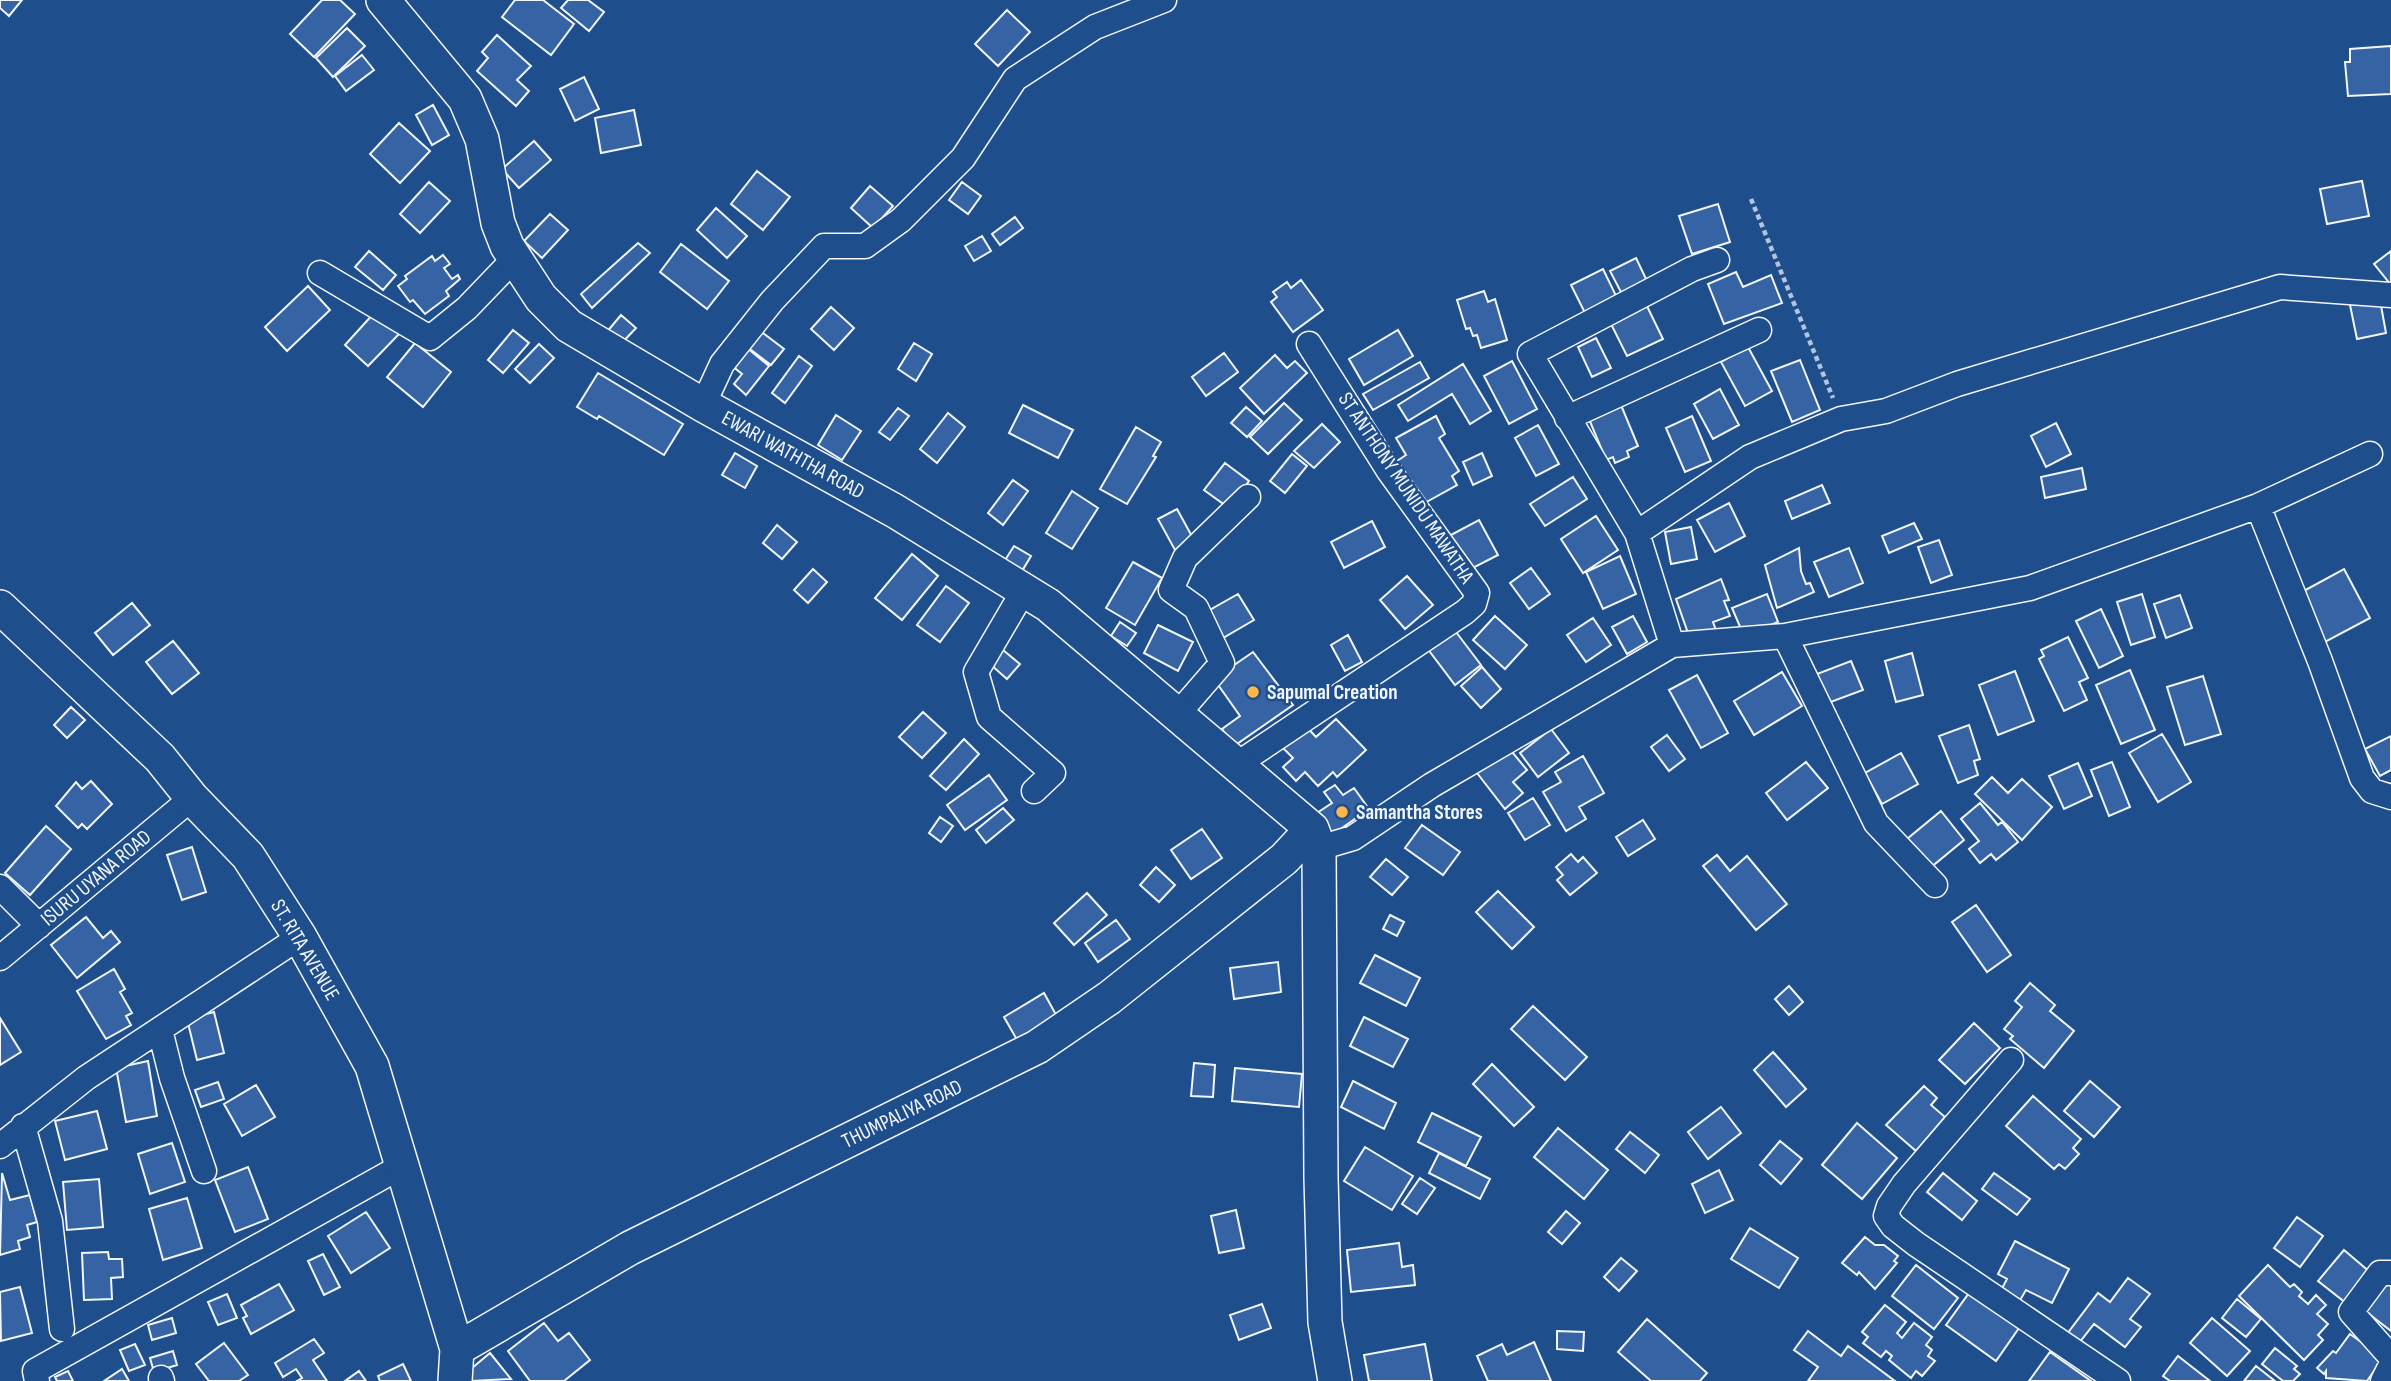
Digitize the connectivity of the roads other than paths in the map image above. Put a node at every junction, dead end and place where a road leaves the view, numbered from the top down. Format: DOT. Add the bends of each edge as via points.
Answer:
graph roads {
  1 [pos="383,0"];
  2 [pos="1164,0"];
  3 [pos="515,258"];
  4 [pos="1717,260"];
  5 [pos="320,273"];
  6 [pos="2391,295"];
  7 [pos="1759,330"];
  8 [pos="1309,344"];
  9 [pos="703,405"];
  10 [pos="1567,418"];
  11 [pos="2370,454"];
  12 [pos="1248,498"];
  13 [pos="2258,506"];
  14 [pos="1637,534"];
  15 [pos="1024,590"];
  16 [pos="0,607"];
  17 [pos="1785,636"];
  18 [pos="1672,645"];
  19 [pos="1177,715"];
  20 [pos="1236,765"];
  21 [pos="1034,791"];
  22 [pos="2391,797"];
  23 [pos="192,798"];
  24 [pos="1315,838"];
  25 [pos="1935,884"];
  26 [pos="0,887"];
  27 [pos="38,926"];
  28 [pos="300,937"];
  29 [pos="0,958"];
  30 [pos="160,1030"];
  31 [pos="2011,1060"];
  32 [pos="23,1126"];
  33 [pos="0,1146"];
  34 [pos="402,1166"];
  35 [pos="204,1171"];
  36 [pos="2391,1273"];
  37 [pos="62,1329"];
  38 [pos="456,1365"];
  39 [pos="37,1381"];
  40 [pos="1335,1381"];
  41 [pos="2118,1381"];
  42 [pos="2383,1381"];
  1 -- 3 [label="street, EWARI WATHTHA ROAD" via="465,99 482,139 498,223"];
  2 -- 9 [label="street" via="1095,27 1015,79 962,158 901,220 874,240 865,246 824,246 722,364"];
  3 -- 5 [label="street" via="467,308 430,338"];
  3 -- 9 [label="street, EWARI WATHTHA ROAD" via="541,298 569,326"];
  4 -- 10 [label="street" via="1530,354"];
  6 -- 14 [label="street" via="2280,287 1957,384 1886,411 1841,419 1750,457"];
  7 -- 10 [label="street"];
  8 -- 20 [label="street, ST ANTHONY MUNIDU MAWATHA" via="1389,471 1477,593 1465,612"];
  9 -- 15 [label="street, EWARI WATHTHA ROAD" via="895,511"];
  10 -- 14 [label="street"];
  11 -- 13 [label="street"];
  12 -- 19 [label="street" via="1185,558 1171,590 1196,608 1222,663"];
  13 -- 17 [label="street" via="2030,588"];
  13 -- 22 [label="street" via="2362,778 2372,791"];
  14 -- 18 [label="street"];
  15 -- 19 [label="street, EWARI WATHTHA ROAD" via="1048,605"];
  15 -- 21 [label="street" via="976,672 989,717 1053,773"];
  16 -- 23 [label="street, ST. RITA AVENUE" via="160,758"];
  17 -- 18 [label="street"];
  17 -- 25 [label="street" via="1876,822"];
  18 -- 24 [label="street" via="1432,785 1353,838"];
  19 -- 20 [label="street, EWARI WATHTHA ROAD"];
  20 -- 24 [label="street, EWARI WATHTHA ROAD"];
  23 -- 27 [label="street, ISURU UYANA ROAD"];
  23 -- 28 [label="street, ST. RITA AVENUE" via="248,856"];
  24 -- 38 [label="street, THUMPALIYA ROAD" via="1109,998 1037,1047 630,1248"];
  24 -- 40 [label="street" via="1325,1322"];
  26 -- 27 [label="street"];
  27 -- 29 [label="street, ISURU UYANA ROAD"];
  28 -- 30 [label="street"];
  28 -- 34 [label="street, ST. RITA AVENUE" via="372,1066"];
  30 -- 32 [label="street"];
  30 -- 35 [label="street"];
  31 -- 41 [label="street" via="1905,1184 1886,1216 1916,1244"];
  32 -- 33 [label="street"];
  32 -- 37 [label="street" via="50,1220"];
  34 -- 38 [label="street, ST. RITA AVENUE"];
  34 -- 39 [label="street" via="35,1371"];
  36 -- 42 [label="street" via="2380,1273 2352,1307 2355,1318 2391,1357"];
}
